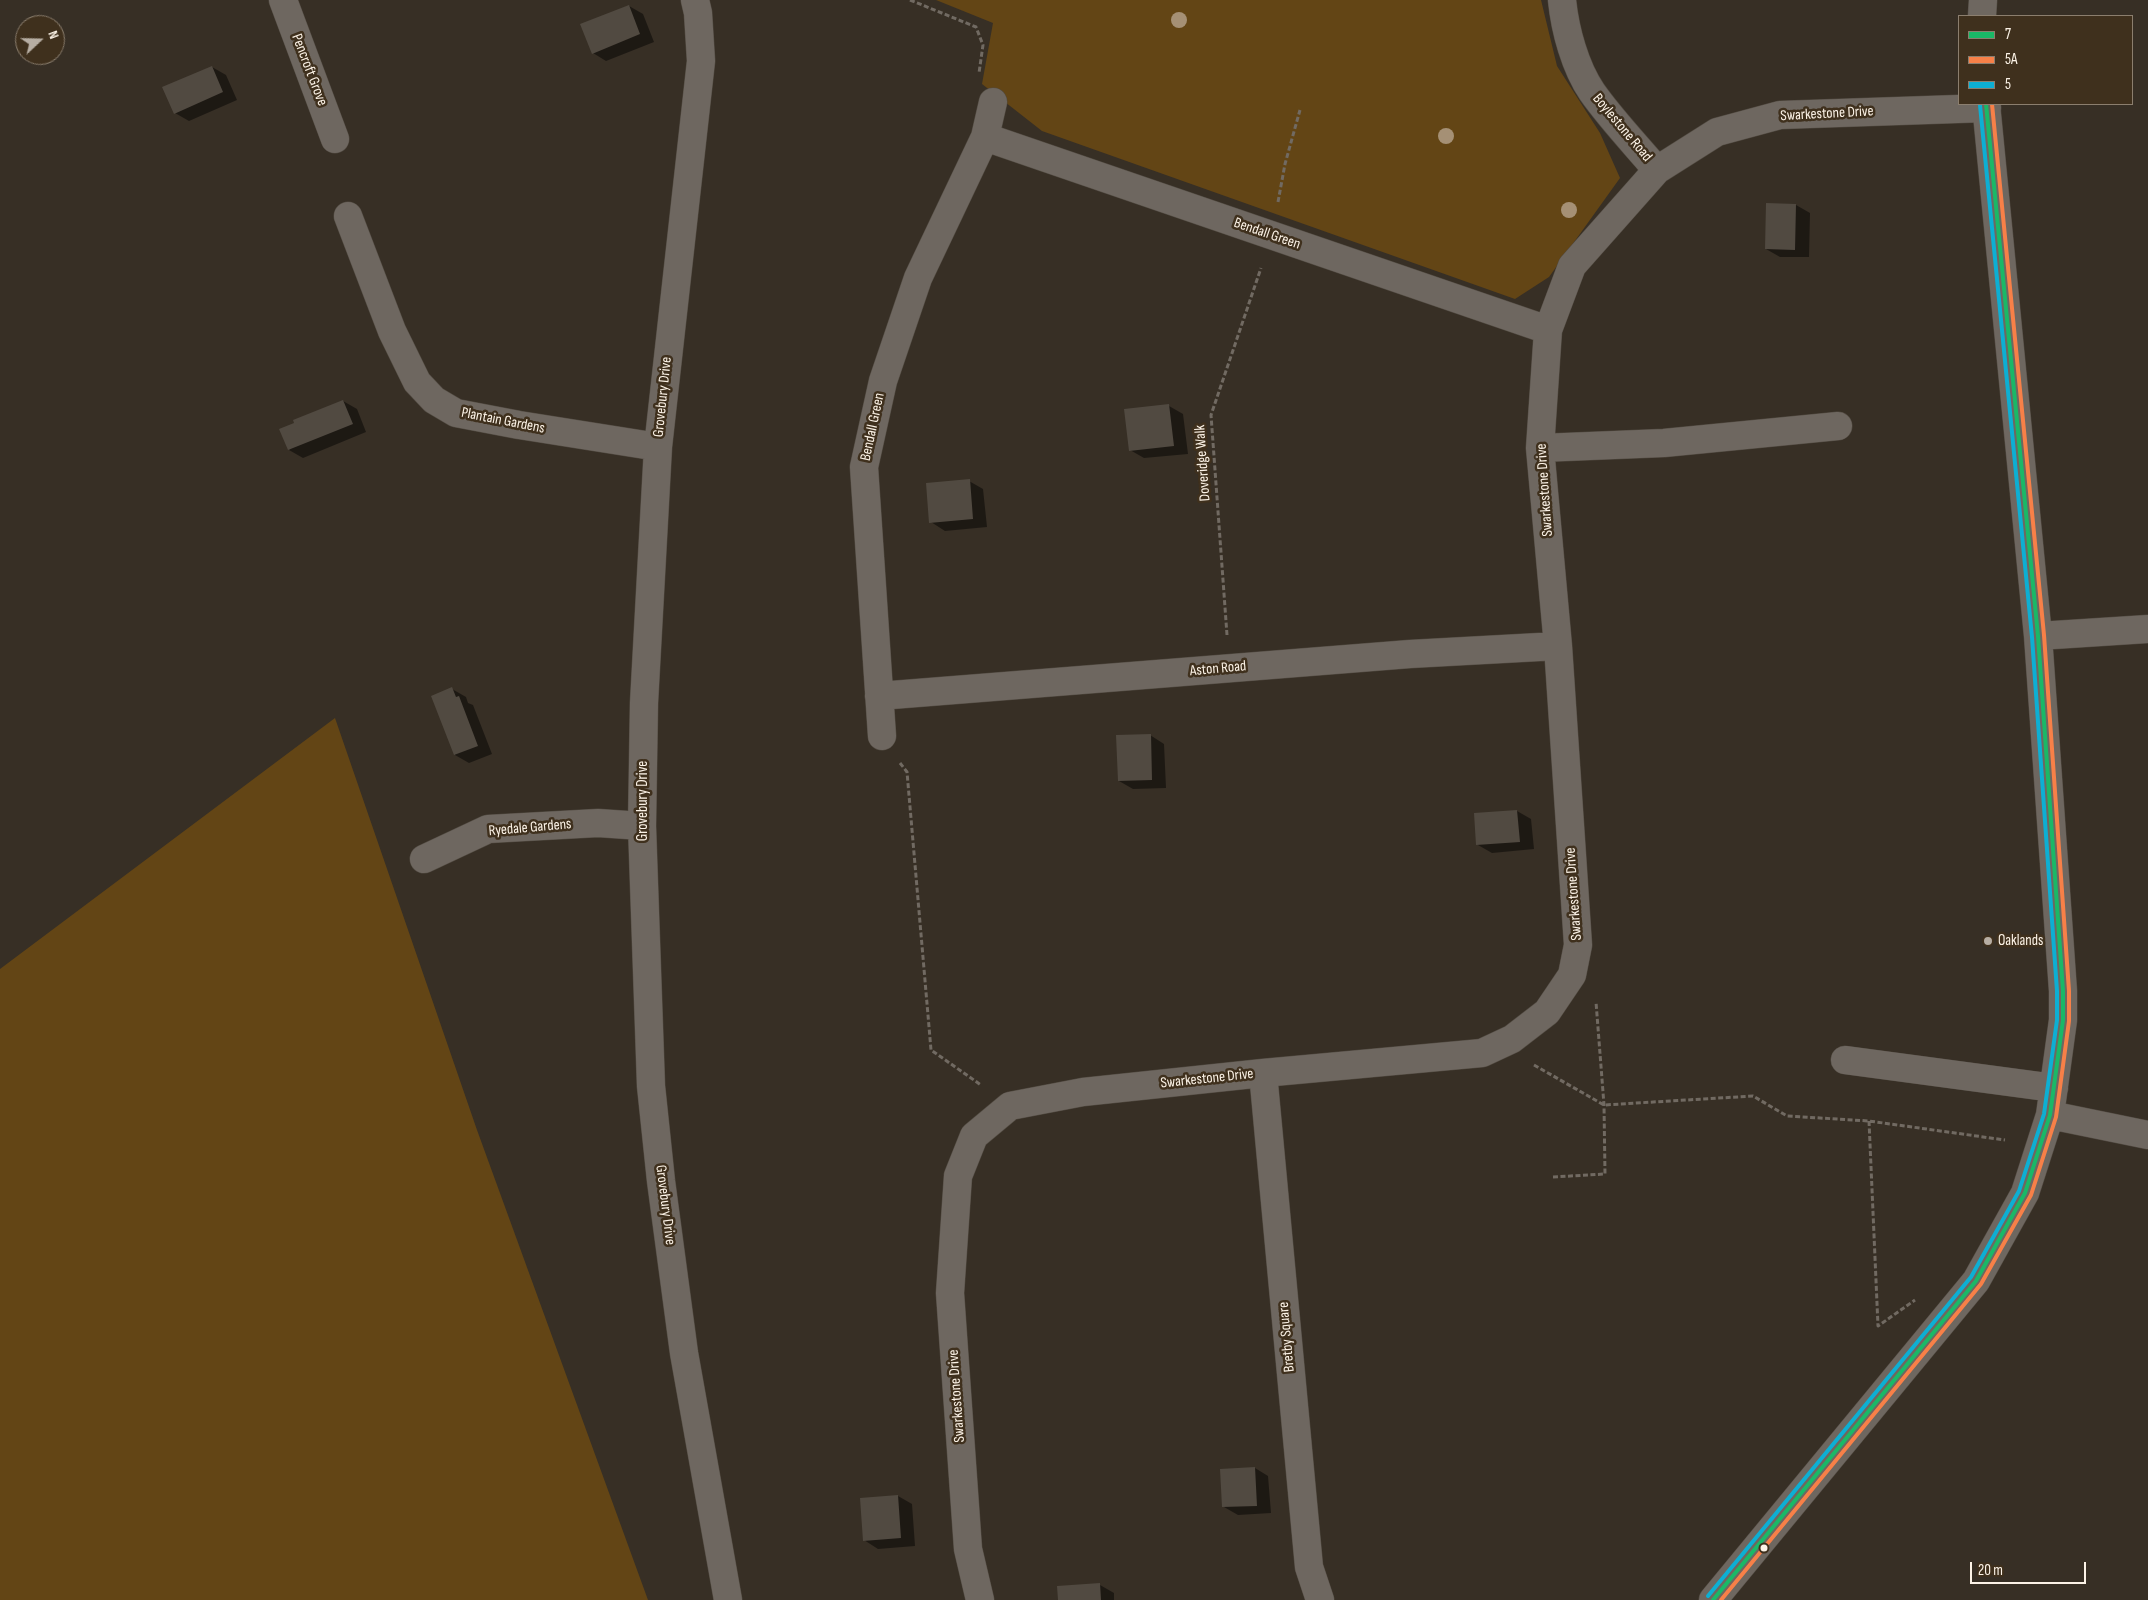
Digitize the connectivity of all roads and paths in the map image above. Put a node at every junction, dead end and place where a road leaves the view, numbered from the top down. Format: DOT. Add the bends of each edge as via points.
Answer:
graph roads {
  1 [pos="283,0"];
  2 [pos="695,0"];
  3 [pos="910,0"];
  4 [pos="1562,0"];
  5 [pos="1983,0"];
  6 [pos="1982,15"];
  7 [pos="993,102"];
  8 [pos="1987,106"];
  9 [pos="1300,110"];
  10 [pos="985,138"];
  11 [pos="335,139"];
  12 [pos="1657,170"];
  13 [pos="348,216"];
  14 [pos="1272,235"];
  15 [pos="1548,330"];
  16 [pos="1838,426"];
  17 [pos="658,447"];
  18 [pos="1540,448"];
  19 [pos="2148,629"];
  20 [pos="2038,636"];
  21 [pos="1558,646"];
  22 [pos="1229,668"];
  23 [pos="879,696"];
  24 [pos="882,736"];
  25 [pos="642,826"];
  26 [pos="424,859"];
  27 [pos="1572,975"];
  28 [pos="1512,1039"];
  29 [pos="1845,1060"];
  30 [pos="1263,1072"];
  31 [pos="2054,1088"];
  32 [pos="1604,1105"];
  33 [pos="1010,1106"];
  34 [pos="2050,1114"];
  35 [pos="1869,1121"];
  36 [pos="2148,1135"];
  37 [pos="2040,1145"];
  38 [pos="1553,1177"];
  39 [pos="1943,1322"];
  40 [pos="728,1600"];
  41 [pos="980,1600"];
  42 [pos="1320,1600"];
  43 [pos="1714,1600"];
  1 -- 11 [label="street, Pencroft Grove"];
  2 -- 17 [label="street, Grovebury Drive" via="700,61"];
  3 -- 7 [label="path" via="976,27 983,45 978,76"];
  4 -- 12 [label="street, Boylestone Road" via="1576,59 1591,91"];
  5 -- 6 [label="street"];
  7 -- 10 [label="street, Bendall Green"];
  8 -- 12 [label="street, Swarkestone Drive" via="1780,115 1717,132"];
  8 -- 20 [label="street"];
  9 -- 14 [label="path, Doveridge Walk" via="1285,164"];
  10 -- 14 [label="street, Bendall Green"];
  10 -- 23 [label="street, Bendall Green" via="918,278 883,381 864,467"];
  12 -- 15 [label="street, Swarkestone Drive" via="1572,266"];
  13 -- 17 [label="street, Plantain Gardens" via="392,331 417,382 434,400 456,413"];
  14 -- 15 [label="street, Bendall Green"];
  14 -- 22 [label="path, Doveridge Walk" via="1211,415"];
  15 -- 18 [label="street, Swarkestone Drive"];
  16 -- 18 [label="street" via="1664,443"];
  17 -- 25 [label="street, Grovebury Drive" via="644,703"];
  18 -- 21 [label="street, Swarkestone Drive"];
  19 -- 20 [label="street"];
  20 -- 31 [label="street" via="2063,991 2063,1020"];
  21 -- 22 [label="street, Aston Road"];
  21 -- 27 [label="street, Swarkestone Drive" via="1578,945"];
  22 -- 23 [label="street, Aston Road"];
  23 -- 24 [label="street, Bendall Green"];
  24 -- 33 [label="path" via="907,772 931,1050"];
  25 -- 26 [label="street, Ryedale Gardens" via="598,823 488,828"];
  25 -- 40 [label="street, Grovebury Drive" via="651,1086 661,1181 684,1353"];
  27 -- 28 [label="street, Swarkestone Drive" via="1546,1012"];
  27 -- 32 [label="path" via="1596,997"];
  28 -- 30 [label="street, Swarkestone Drive" via="1482,1053"];
  28 -- 32 [label="path" via="1528,1062"];
  29 -- 31 [label="street"];
  30 -- 33 [label="street, Swarkestone Drive" via="1083,1092"];
  30 -- 42 [label="street, Bretby Square" via="1308,1567"];
  31 -- 34 [label="street"];
  32 -- 35 [label="path" via="1753,1096 1787,1116"];
  32 -- 38 [label="path" via="1605,1174"];
  33 -- 41 [label="street, Swarkestone Drive" via="974,1136 958,1176 950,1292 968,1549"];
  34 -- 36 [label="street"];
  34 -- 37 [label="street"];
  35 -- 37 [label="path"];
  35 -- 39 [label="path" via="1878,1326 1914,1299"];
  37 -- 39 [label="street" via="2025,1193 1976,1281"];
  39 -- 43 [label="street"];
}
